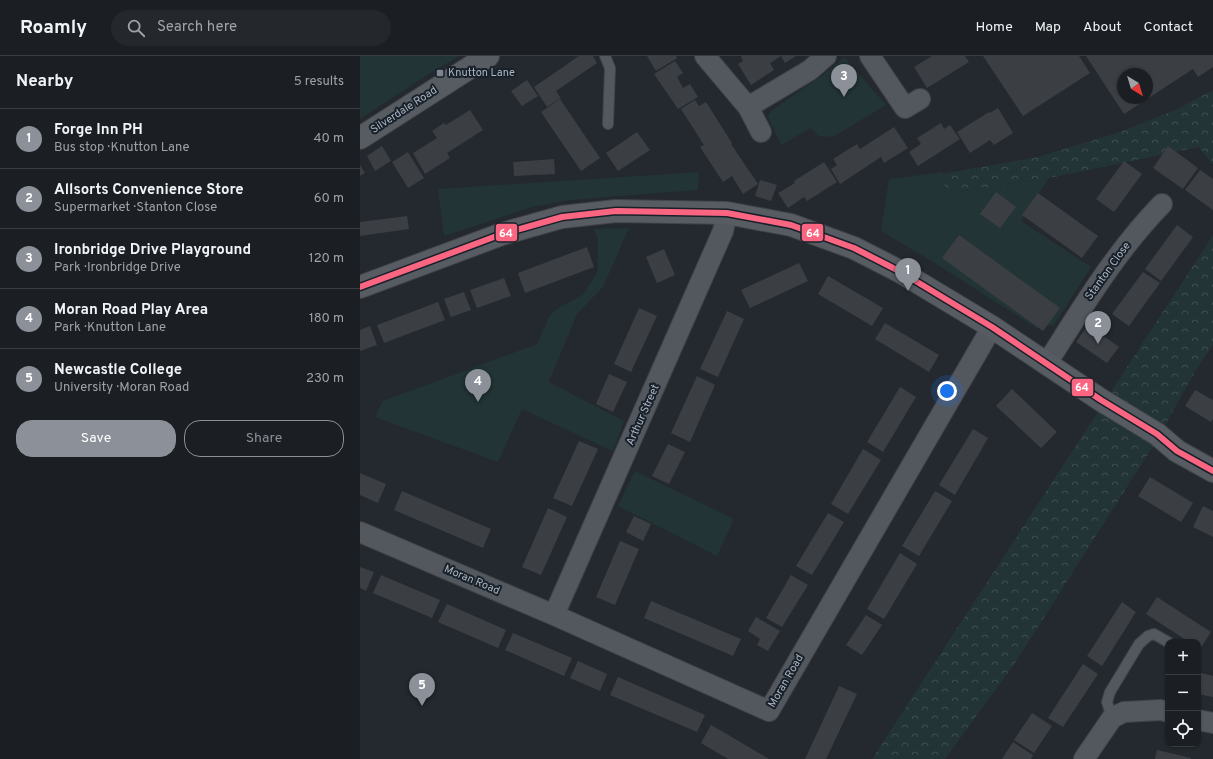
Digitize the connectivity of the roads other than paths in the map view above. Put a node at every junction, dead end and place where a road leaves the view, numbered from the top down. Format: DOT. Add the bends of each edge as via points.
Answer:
graph roads {
  1 [pos="488,56"];
  2 [pos="605,56"];
  3 [pos="704,56"];
  4 [pos="826,56"];
  5 [pos="870,56"];
  6 [pos="920,99"];
  7 [pos="748,108"];
  8 [pos="608,124"];
  9 [pos="761,132"];
  10 [pos="360,138"];
  11 [pos="1162,204"];
  12 [pos="727,213"];
  13 [pos="360,287"];
  14 [pos="992,327"];
  15 [pos="1047,363"];
  16 [pos="1213,470"];
  17 [pos="360,532"];
  18 [pos="554,615"];
  19 [pos="1165,640"];
  20 [pos="1165,711"];
  21 [pos="1112,718"];
  22 [pos="1201,721"];
  23 [pos="1213,724"];
  24 [pos="1084,759"];
  1 -- 10 [label="main road, Silverdale Road"];
  2 -- 8 [label="lane" via="610,68"];
  3 -- 7 [label="street"];
  4 -- 7 [label="street" via="810,70"];
  5 -- 6 [label="street" via="905,108"];
  7 -- 9 [label="street"];
  11 -- 15 [label="street, Stanton Close" via="1102,276"];
  12 -- 13 [label="main road" via="616,211 562,217 502,234"];
  12 -- 14 [label="main road" via="791,225 854,248 899,271"];
  12 -- 18 [label="street, Arthur Street" via="723,231"];
  14 -- 15 [label="main road"];
  14 -- 18 [label="street, Moran Road" via="769,711"];
  15 -- 16 [label="main road" via="1157,434 1177,450"];
  17 -- 18 [label="street, Moran Road"];
  19 -- 21 [label="lane" via="1154,634 1139,644 1110,692 1107,702"];
  20 -- 21 [label="street" via="1124,712"];
  21 -- 24 [label="street"];
  22 -- 23 [label="street"];
}
